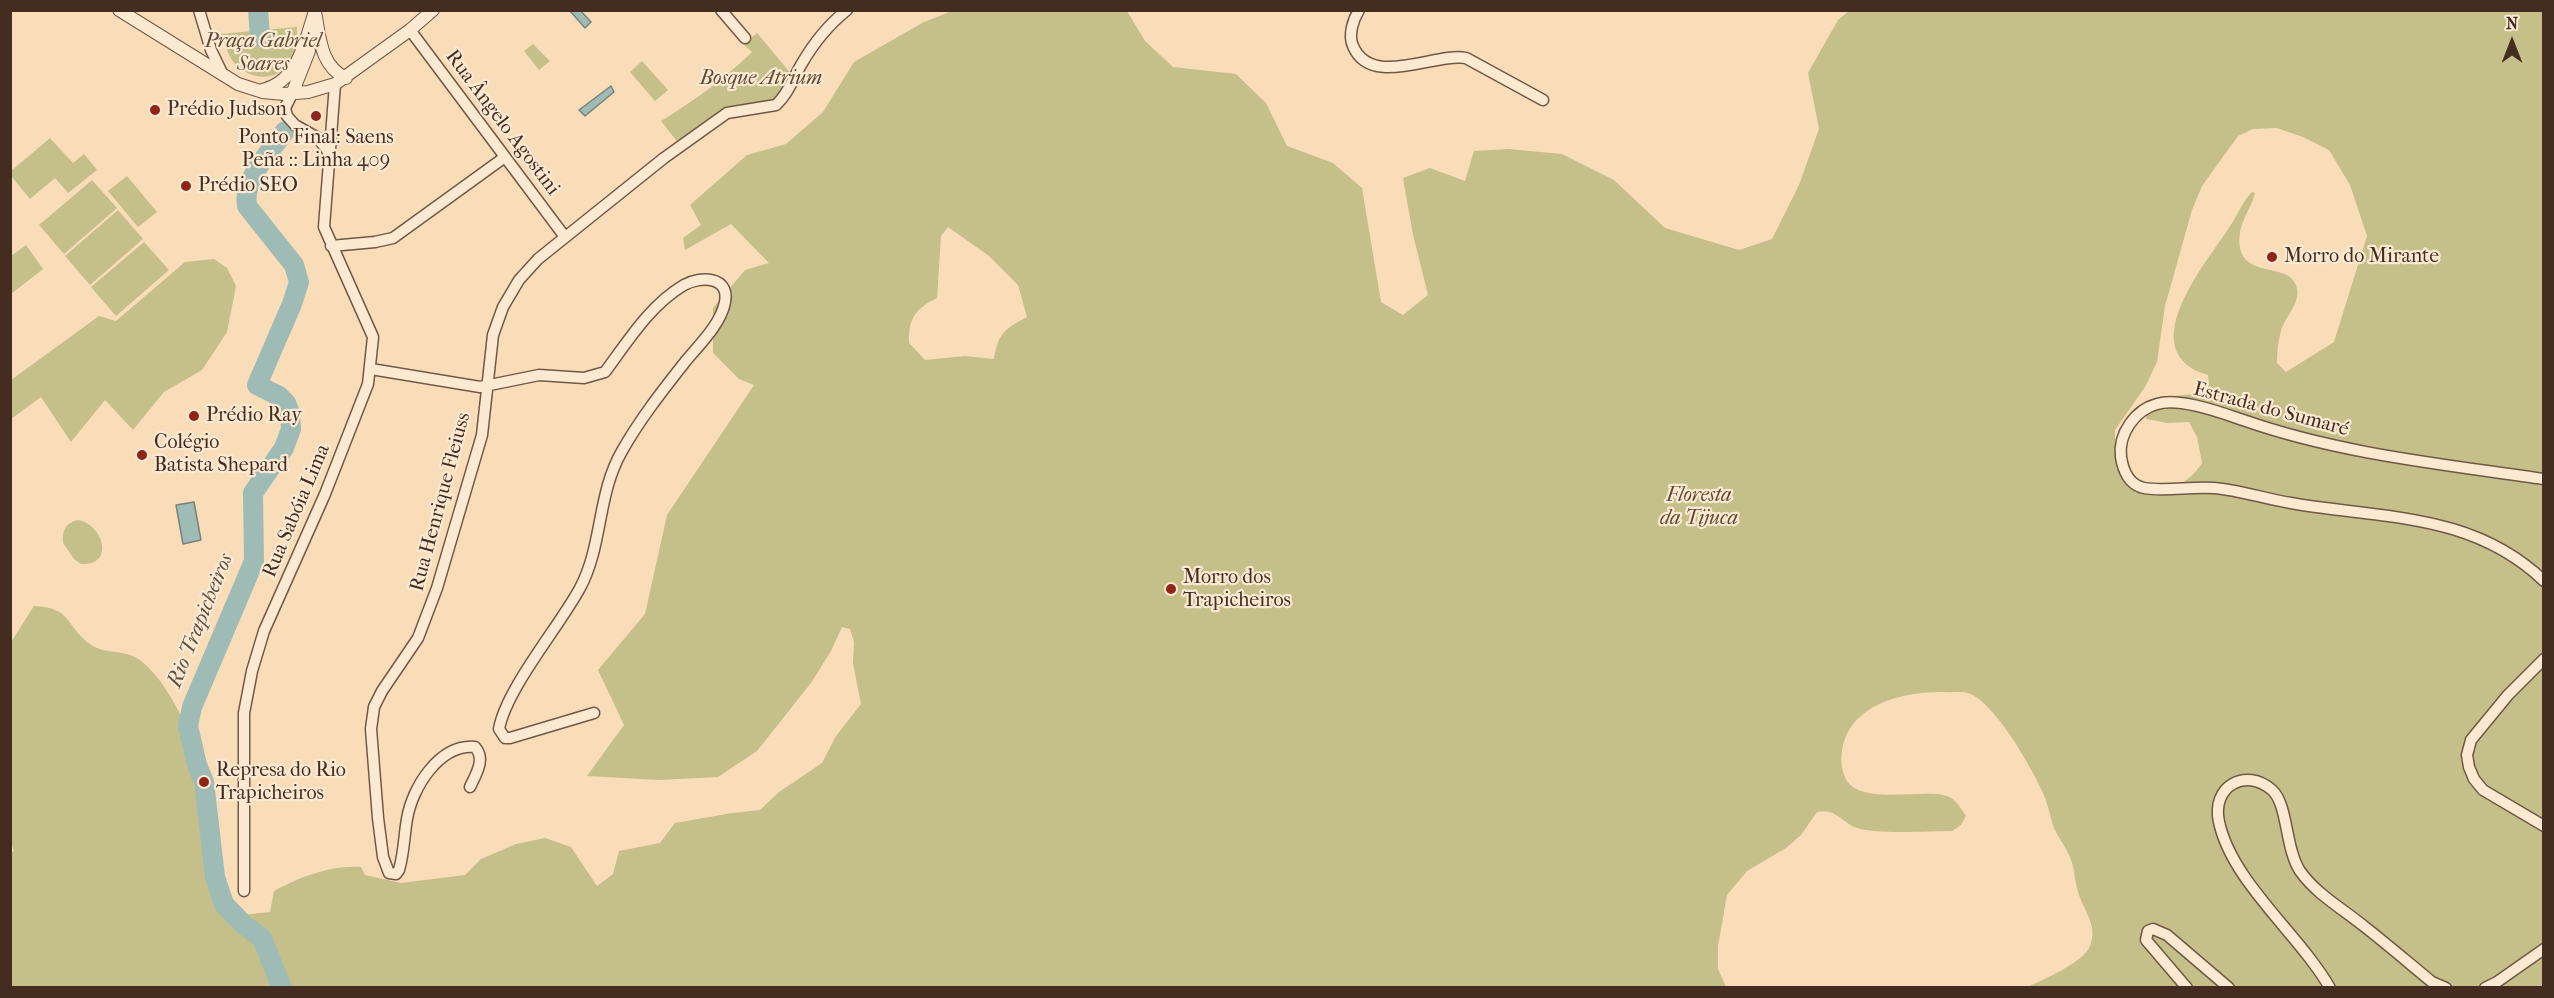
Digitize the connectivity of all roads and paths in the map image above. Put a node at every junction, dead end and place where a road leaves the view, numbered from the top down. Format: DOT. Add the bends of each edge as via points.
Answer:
graph roads {
  1 [pos="119,10"];
  2 [pos="199,10"];
  3 [pos="433,10"];
  4 [pos="721,10"];
  5 [pos="847,10"];
  6 [pos="1359,10"];
  7 [pos="315,11"];
  8 [pos="410,30"];
  9 [pos="745,38"];
  10 [pos="223,76"];
  11 [pos="340,81"];
  12 [pos="255,90"];
  13 [pos="291,94"];
  14 [pos="1543,100"];
  15 [pos="328,153"];
  16 [pos="505,157"];
  17 [pos="565,237"];
  18 [pos="330,246"];
  19 [pos="371,369"];
  20 [pos="488,385"];
  21 [pos="2544,479"];
  22 [pos="2544,581"];
  23 [pos="2544,659"];
  24 [pos="594,713"];
  25 [pos="470,786"];
  26 [pos="2544,826"];
  27 [pos="244,891"];
  28 [pos="2544,948"];
  29 [pos="2187,987"];
  30 [pos="2229,987"];
  31 [pos="2330,987"];
  32 [pos="2446,987"];
  33 [pos="2485,987"];
  1 -- 10 [label="street"];
  2 -- 10 [label="street"];
  3 -- 8 [label="street"];
  4 -- 9 [label="street"];
  5 -- 17 [label="street, Rua Henrique Fleiuss" via="810,49 776,105 727,113"];
  6 -- 14 [label="street" via="1351,29 1351,43 1364,61 1399,68 1466,58"];
  7 -- 11 [label="street" via="326,59"];
  7 -- 12 [label="street" via="296,64 287,77 270,88"];
  7 -- 13 [label="street" via="309,51"];
  8 -- 11 [label="street"];
  8 -- 16 [label="street, Rua Ângelo Agostini"];
  10 -- 12 [label="street"];
  11 -- 13 [label="street"];
  11 -- 15 [label="street, Rua Sabóia Lima"];
  12 -- 13 [label="street"];
  13 -- 15 [label="street" via="285,108 287,116 318,138"];
  15 -- 18 [label="street, Rua Sabóia Lima" via="324,227"];
  16 -- 17 [label="street, Rua Ângelo Agostini"];
  16 -- 18 [label="street" via="393,238"];
  17 -- 20 [label="street, Rua Henrique Fleiuss" via="519,280 503,307 493,335"];
  18 -- 19 [label="street, Rua Sabóia Lima" via="368,322 373,337"];
  19 -- 20 [label="street" via="480,387"];
  19 -- 27 [label="street, Rua Sabóia Lima" via="326,494 264,631 252,671 244,713"];
  20 -- 24 [label="street" via="539,375 596,376 605,372 658,303 678,289 708,279 725,290 723,309 712,328 622,451 606,484 596,546 583,581 515,692 499,729 505,738 510,738"];
  20 -- 25 [label="street, Rua Henrique Fleiuss" via="482,435 429,613 418,638 374,707 371,729 377,807 383,857 389,873 399,870 407,818 430,769 455,750 475,747 480,763"];
  21 -- 22 [label="street, Estrada do Sumaré" via="2360,452 2173,402 2145,409 2122,435 2120,448 2130,481 2143,488 2213,488 2444,525 2495,546 2525,563"];
  23 -- 26 [label="street" via="2471,740 2467,755 2474,779 2483,790"];
  28 -- 33 [label="street"];
  29 -- 30 [label="street" via="2146,940 2148,931 2167,934"];
  31 -- 32 [label="street" via="2310,955 2254,889 2220,829 2216,809 2219,797 2234,783 2249,780 2273,791 2280,800 2290,854 2311,885 2432,982"];
}
